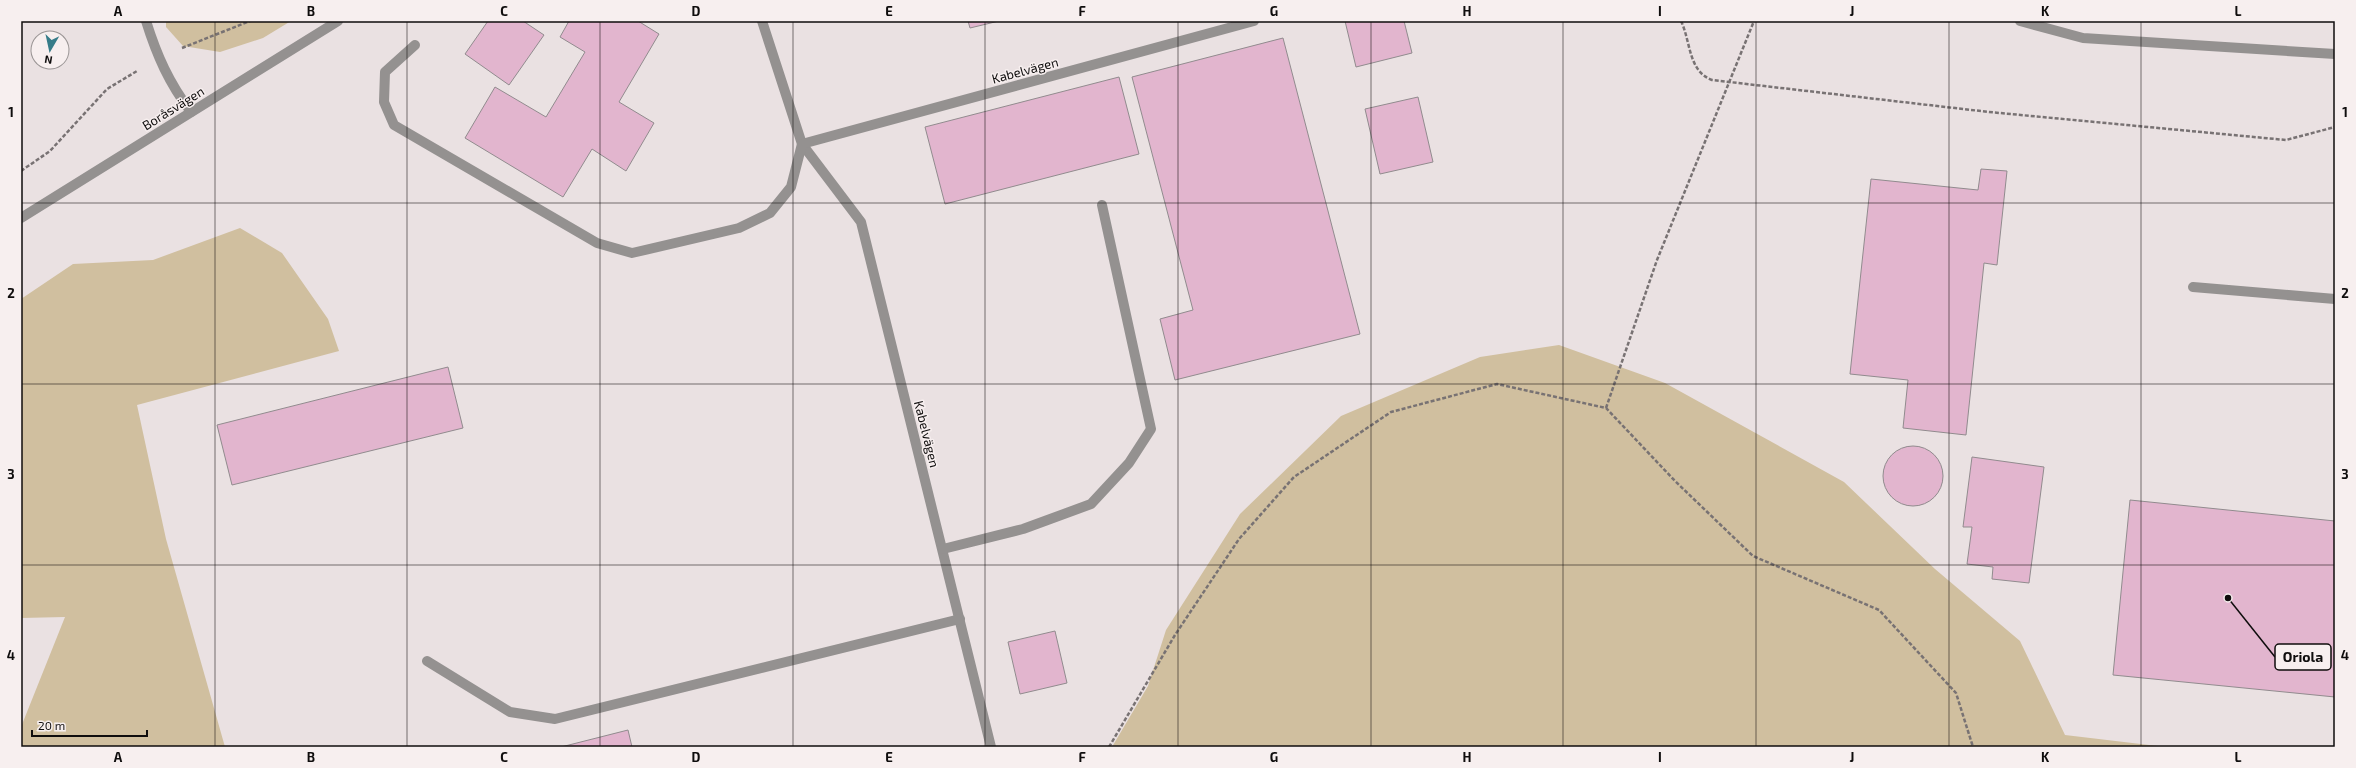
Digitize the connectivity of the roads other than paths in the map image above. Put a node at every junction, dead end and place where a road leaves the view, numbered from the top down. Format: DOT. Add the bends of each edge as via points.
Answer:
graph roads {
  1 [pos="146,21"];
  2 [pos="338,21"];
  3 [pos="762,21"];
  4 [pos="1254,21"];
  5 [pos="2020,21"];
  6 [pos="415,45"];
  7 [pos="2335,54"];
  8 [pos="191,112"];
  9 [pos="802,144"];
  10 [pos="1102,205"];
  11 [pos="21,218"];
  12 [pos="2193,287"];
  13 [pos="2335,299"];
  14 [pos="943,549"];
  15 [pos="960,619"];
  16 [pos="427,662"];
  17 [pos="991,747"];
  1 -- 8 [label="street" via="173,88"];
  2 -- 8 [label="street, Boråsvägen"];
  3 -- 9 [label="street, Kabelvägen"];
  4 -- 9 [label="street, Kabelvägen"];
  5 -- 7 [label="street" via="2082,38"];
  6 -- 9 [label="street" via="385,72 384,102 394,125 597,243 632,253 739,228 770,213 791,187"];
  8 -- 11 [label="street, Boråsvägen"];
  9 -- 14 [label="street, Kabelvägen" via="861,222"];
  10 -- 14 [label="street" via="1151,429 1129,463 1091,504 1023,529"];
  12 -- 13 [label="street"];
  14 -- 15 [label="street, Kabelvägen"];
  15 -- 16 [label="street" via="555,719 510,712"];
  15 -- 17 [label="street, Kabelvägen"];
}
